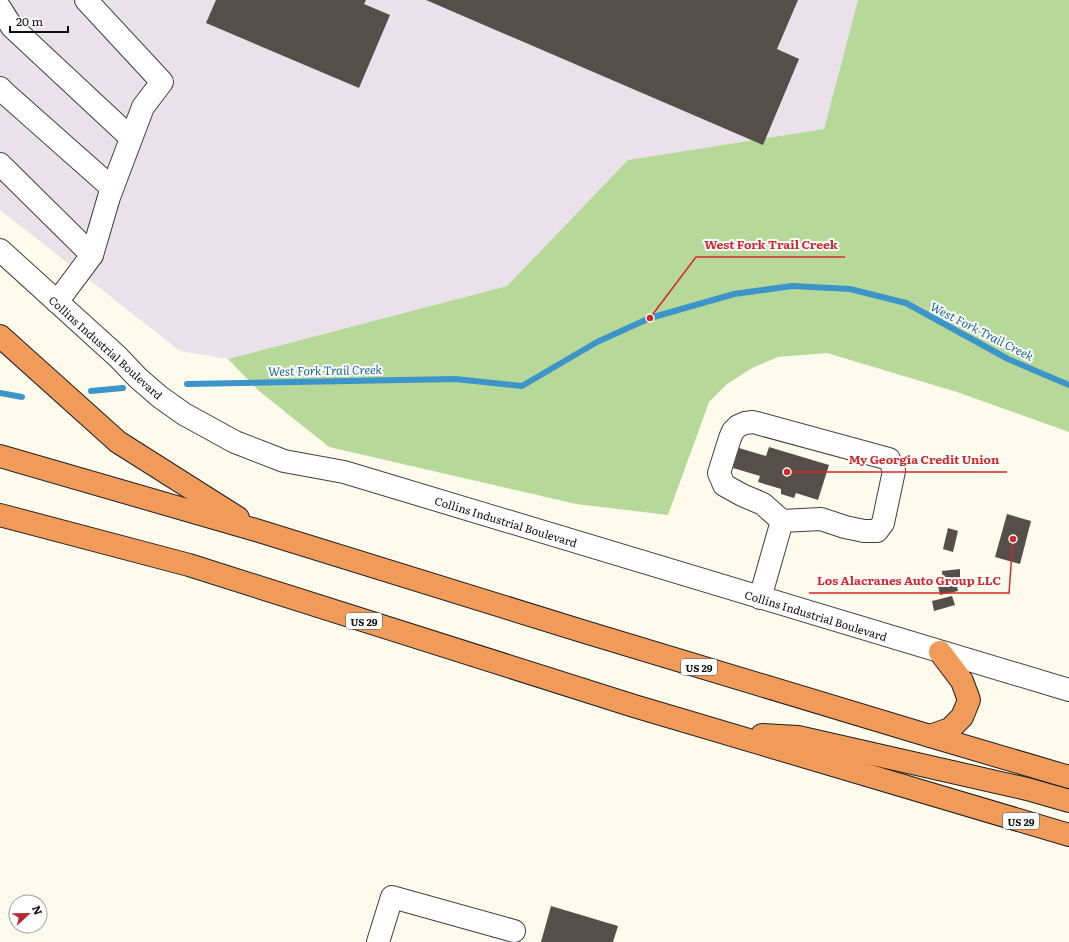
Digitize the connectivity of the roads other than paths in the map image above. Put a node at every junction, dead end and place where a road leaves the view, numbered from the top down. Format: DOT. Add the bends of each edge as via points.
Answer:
graph roads {
  1 [pos="86,0"];
  2 [pos="0,8"];
  3 [pos="0,88"];
  4 [pos="131,138"];
  5 [pos="0,164"];
  6 [pos="112,188"];
  7 [pos="0,250"];
  8 [pos="92,255"];
  9 [pos="57,302"];
  10 [pos="0,336"];
  11 [pos="0,456"];
  12 [pos="0,515"];
  13 [pos="782,521"];
  14 [pos="259,531"];
  15 [pos="760,598"];
  16 [pos="940,652"];
  17 [pos="1069,690"];
  18 [pos="726,734"];
  19 [pos="930,736"];
  20 [pos="1069,777"];
  21 [pos="1069,801"];
  22 [pos="1069,835"];
  23 [pos="514,931"];
  24 [pos="378,942"];
  1 -- 4 [label="street" via="162,82 143,107"];
  2 -- 4 [label="street" via="12,27"];
  3 -- 6 [label="street"];
  4 -- 6 [label="street"];
  5 -- 8 [label="street"];
  6 -- 8 [label="street"];
  7 -- 9 [label="street, Collins Industrial Boulevard"];
  8 -- 9 [label="street"];
  9 -- 15 [label="street, Collins Industrial Boulevard" via="160,397 184,414 234,442 284,461 344,472"];
  10 -- 14 [label="highway" via="118,442"];
  11 -- 14 [label="highway, US 29"];
  12 -- 18 [label="highway, US 29" via="189,565"];
  13 -- 13 [label="street" via="820,518 844,527 877,531 883,523 894,471 889,459 753,422 738,426 730,438 719,473 720,478 724,485 763,504"];
  13 -- 15 [label="street"];
  14 -- 19 [label="highway, US 29"];
  15 -- 16 [label="street, Collins Industrial Boulevard"];
  16 -- 17 [label="street, Collins Industrial Boulevard"];
  16 -- 19 [label="highway" via="962,681 970,700 962,716 950,729"];
  18 -- 21 [label="highway" via="798,737 1027,789"];
  18 -- 22 [label="highway, US 29"];
  19 -- 20 [label="highway, US 29"];
  23 -- 24 [label="street" via="392,897"];
}
